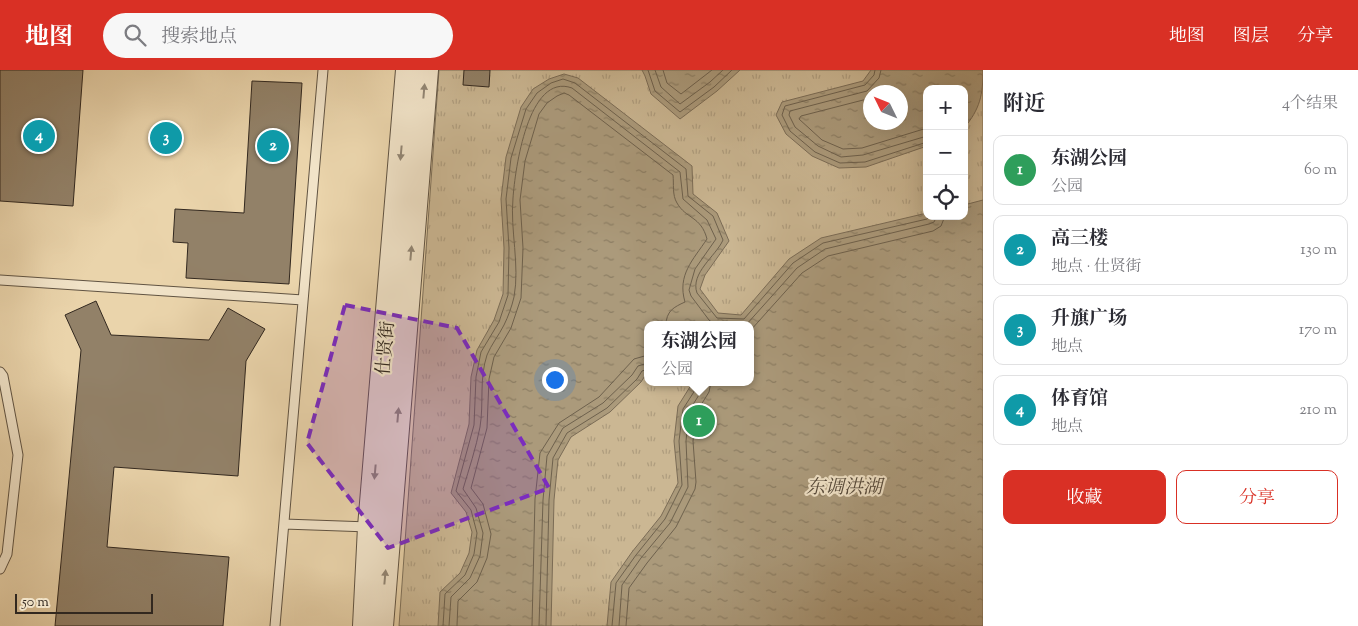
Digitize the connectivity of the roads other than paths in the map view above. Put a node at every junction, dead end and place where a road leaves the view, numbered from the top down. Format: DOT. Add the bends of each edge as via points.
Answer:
graph roads {
  1 [pos="323,70"];
  2 [pos="408,70"];
  3 [pos="426,70"];
  4 [pos="0,280"];
  5 [pos="303,300"];
  6 [pos="0,372"];
  7 [pos="284,524"];
  8 [pos="380,528"];
  9 [pos="0,569"];
  10 [pos="275,626"];
  11 [pos="365,626"];
  12 [pos="382,626"];
  1 -- 5 [label="lane"];
  2 -- 8 [label="street, 仕贤街, one-way"];
  8 -- 3 [label="street, one-way"];
  4 -- 5 [label="lane"];
  5 -- 7 [label="lane"];
  6 -- 9 [label="lane" via="18,455 6,554"];
  7 -- 8 [label="lane"];
  7 -- 10 [label="lane"];
  8 -- 11 [label="street, 仕贤街"];
  12 -- 8 [label="street, one-way"];
}
